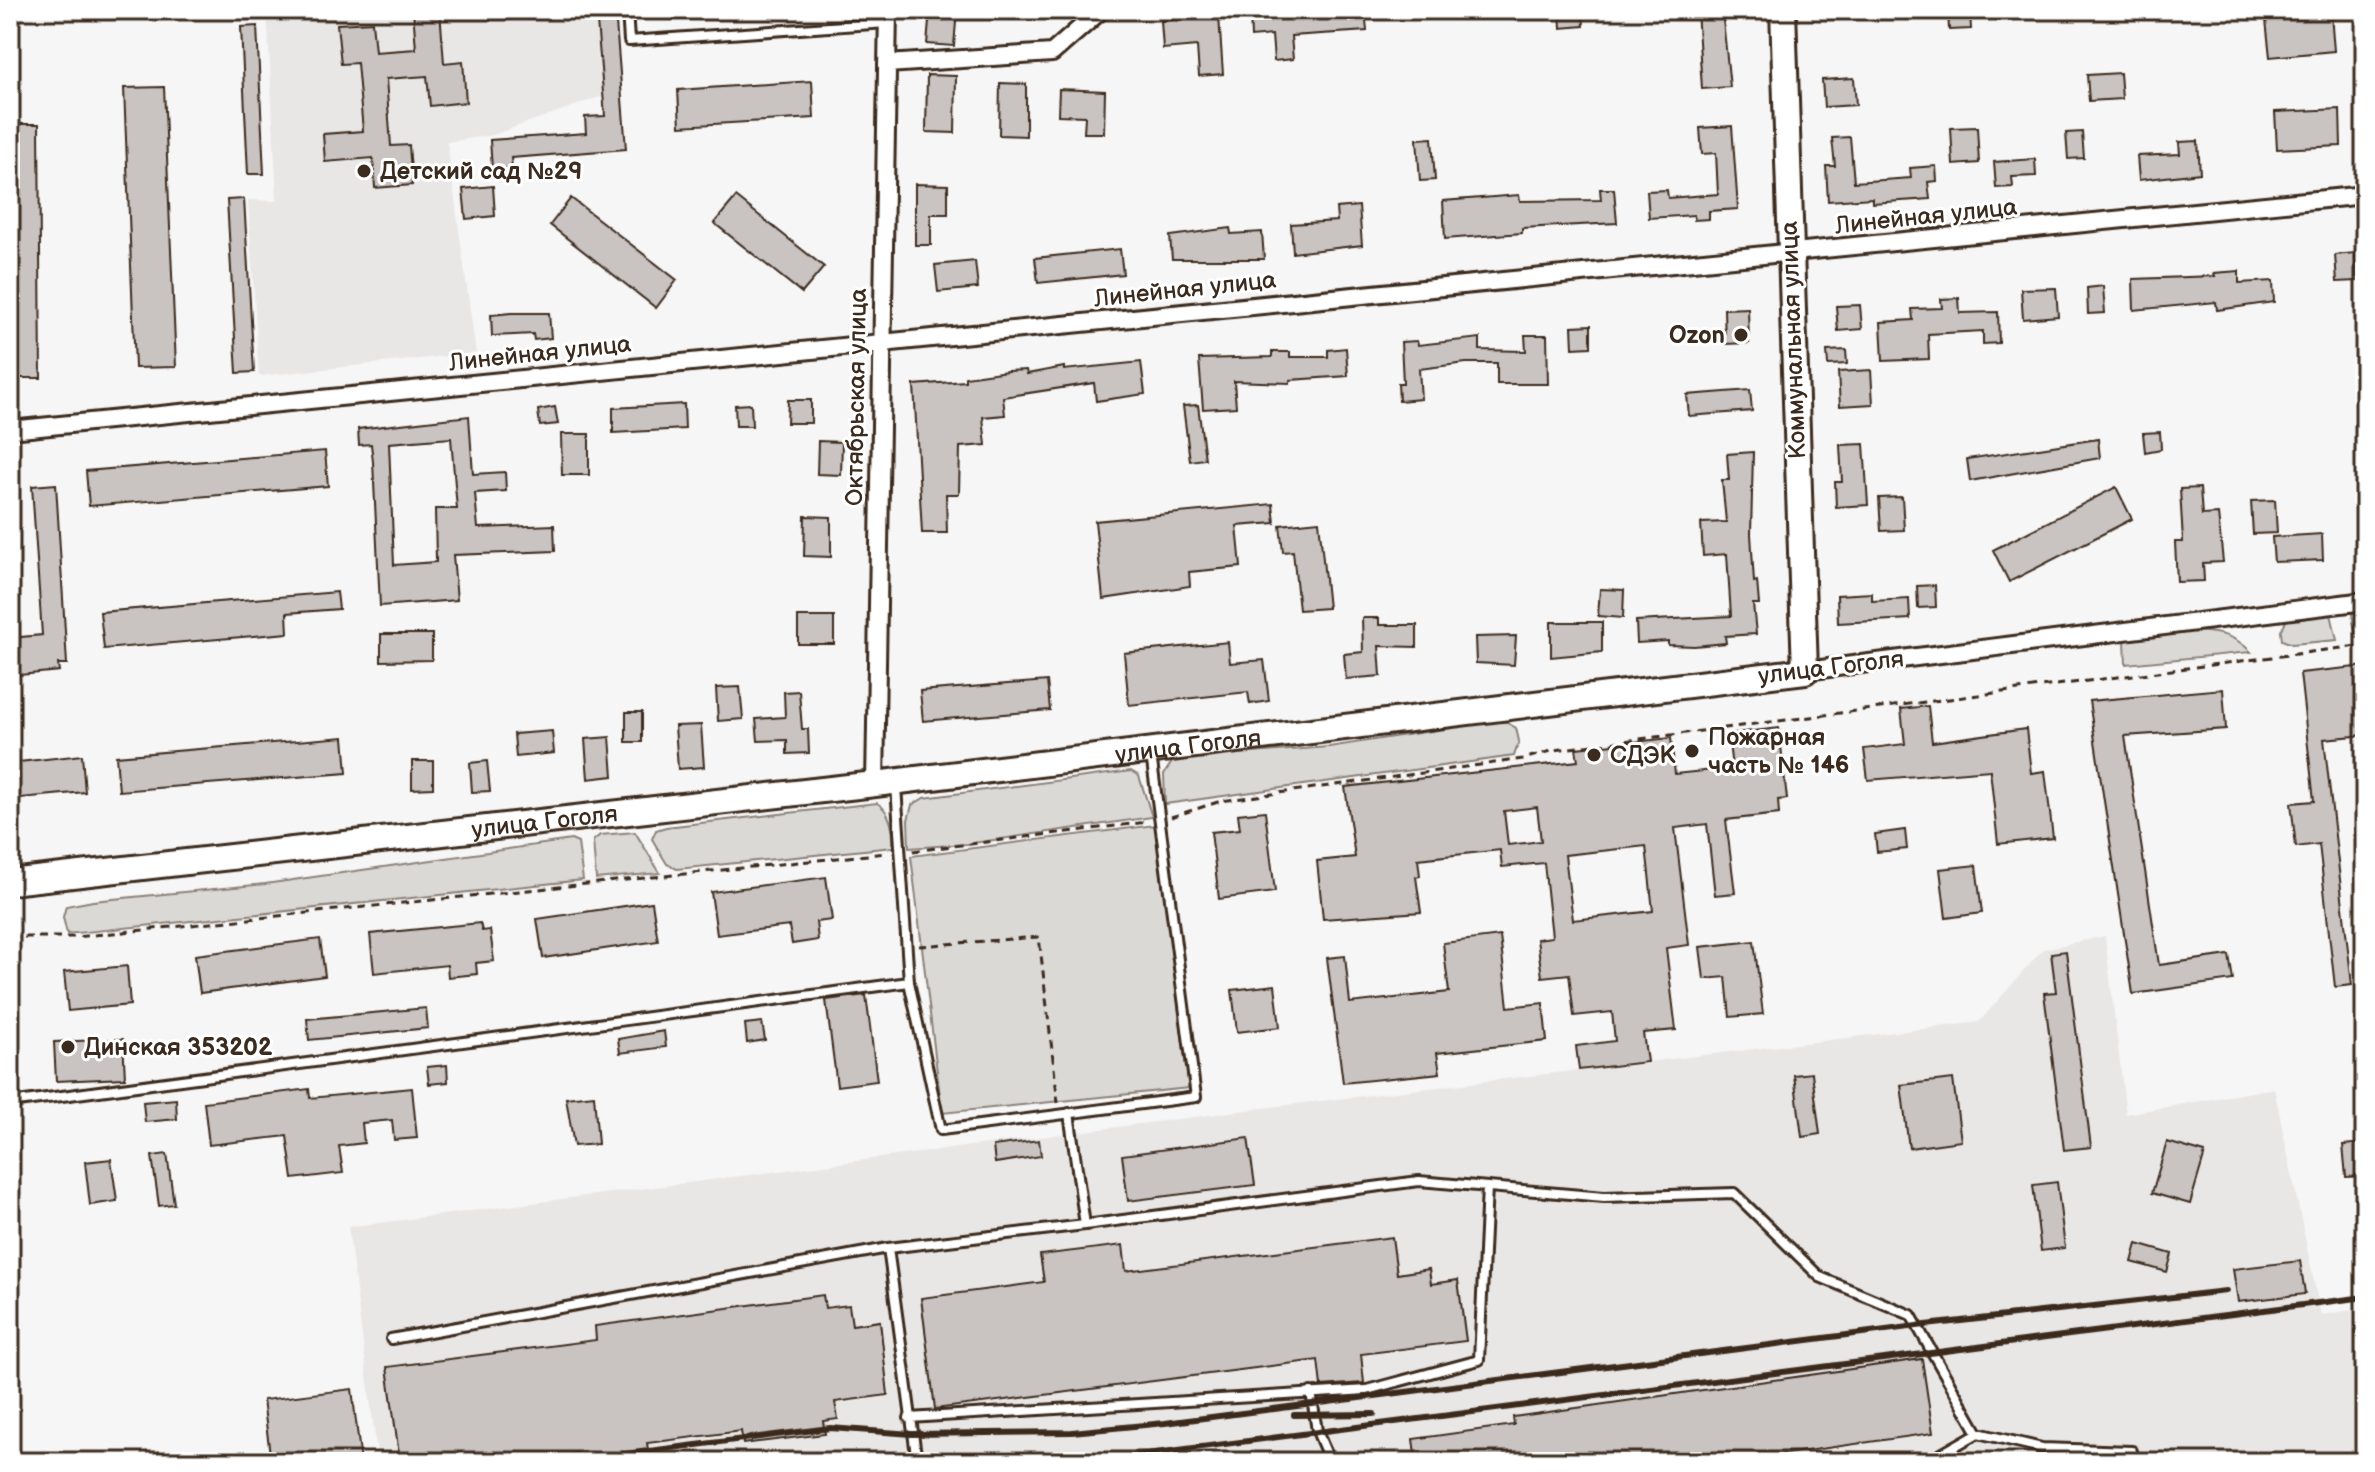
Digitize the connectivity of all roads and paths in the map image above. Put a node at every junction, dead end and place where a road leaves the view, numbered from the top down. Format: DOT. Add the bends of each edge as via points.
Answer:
graph roads {
  1 [pos="627,10"];
  2 [pos="1101,10"];
  3 [pos="1783,10"];
  4 [pos="888,16"];
  5 [pos="887,64"];
  6 [pos="2365,195"];
  7 [pos="1789,253"];
  8 [pos="880,344"];
  9 [pos="10,430"];
  10 [pos="2365,601"];
  11 [pos="2365,645"];
  12 [pos="1805,671"];
  13 [pos="1151,750"];
  14 [pos="885,782"];
  15 [pos="1160,820"];
  16 [pos="901,852"];
  17 [pos="10,882"];
  18 [pos="10,937"];
  19 [pos="907,947"];
  20 [pos="909,982"];
  21 [pos="10,1103"];
  22 [pos="1064,1114"];
  23 [pos="1487,1187"];
  24 [pos="1085,1225"];
  25 [pos="888,1248"];
  26 [pos="391,1339"];
  27 [pos="1311,1392"];
  28 [pos="909,1418"];
  29 [pos="1978,1433"];
  30 [pos="916,1460"];
  31 [pos="870,1462"];
  32 [pos="1330,1462"];
  33 [pos="1914,1462"];
  34 [pos="2133,1462"];
  1 -- 4 [label="lane" via="629,41"];
  2 -- 5 [label="street" via="1052,53"];
  3 -- 7 [label="street, Коммунальная улица"];
  4 -- 5 [label="street, Октябрьская улица"];
  5 -- 8 [label="street, Октябрьская улица"];
  6 -- 7 [label="street, Линейная улица"];
  7 -- 8 [label="street, Линейная улица"];
  7 -- 12 [label="street, Коммунальная улица"];
  8 -- 9 [label="street, Линейная улица"];
  8 -- 14 [label="street, Октябрьская улица"];
  10 -- 12 [label="street, улица Гоголя"];
  11 -- 15 [label="path" via="1555,750 1523,759 1221,801"];
  12 -- 13 [label="street, улица Гоголя"];
  13 -- 14 [label="street, улица Гоголя"];
  13 -- 15 [label="lane"];
  14 -- 16 [label="lane"];
  14 -- 17 [label="street, улица Гоголя"];
  15 -- 16 [label="path"];
  15 -- 22 [label="lane" via="1196,1097"];
  16 -- 18 [label="path" via="75,937"];
  16 -- 19 [label="lane"];
  19 -- 20 [label="lane"];
  19 -- 22 [label="path" via="1039,937"];
  20 -- 21 [label="lane"];
  20 -- 22 [label="lane" via="941,1130"];
  22 -- 24 [label="lane"];
  23 -- 24 [label="lane" via="1419,1181"];
  23 -- 27 [label="lane" via="1479,1360 1367,1390"];
  23 -- 29 [label="lane" via="1604,1197 1734,1193 1820,1277 1911,1315"];
  24 -- 25 [label="lane"];
  25 -- 26 [label="lane"];
  25 -- 28 [label="lane"];
  27 -- 28 [label="lane"];
  27 -- 32 [label="lane" via="1317,1431"];
  28 -- 30 [label="lane"];
  29 -- 33 [label="lane" via="1934,1458"];
  29 -- 34 [label="lane" via="2042,1448 2132,1451"];
  30 -- 31 [label="lane"];
}
